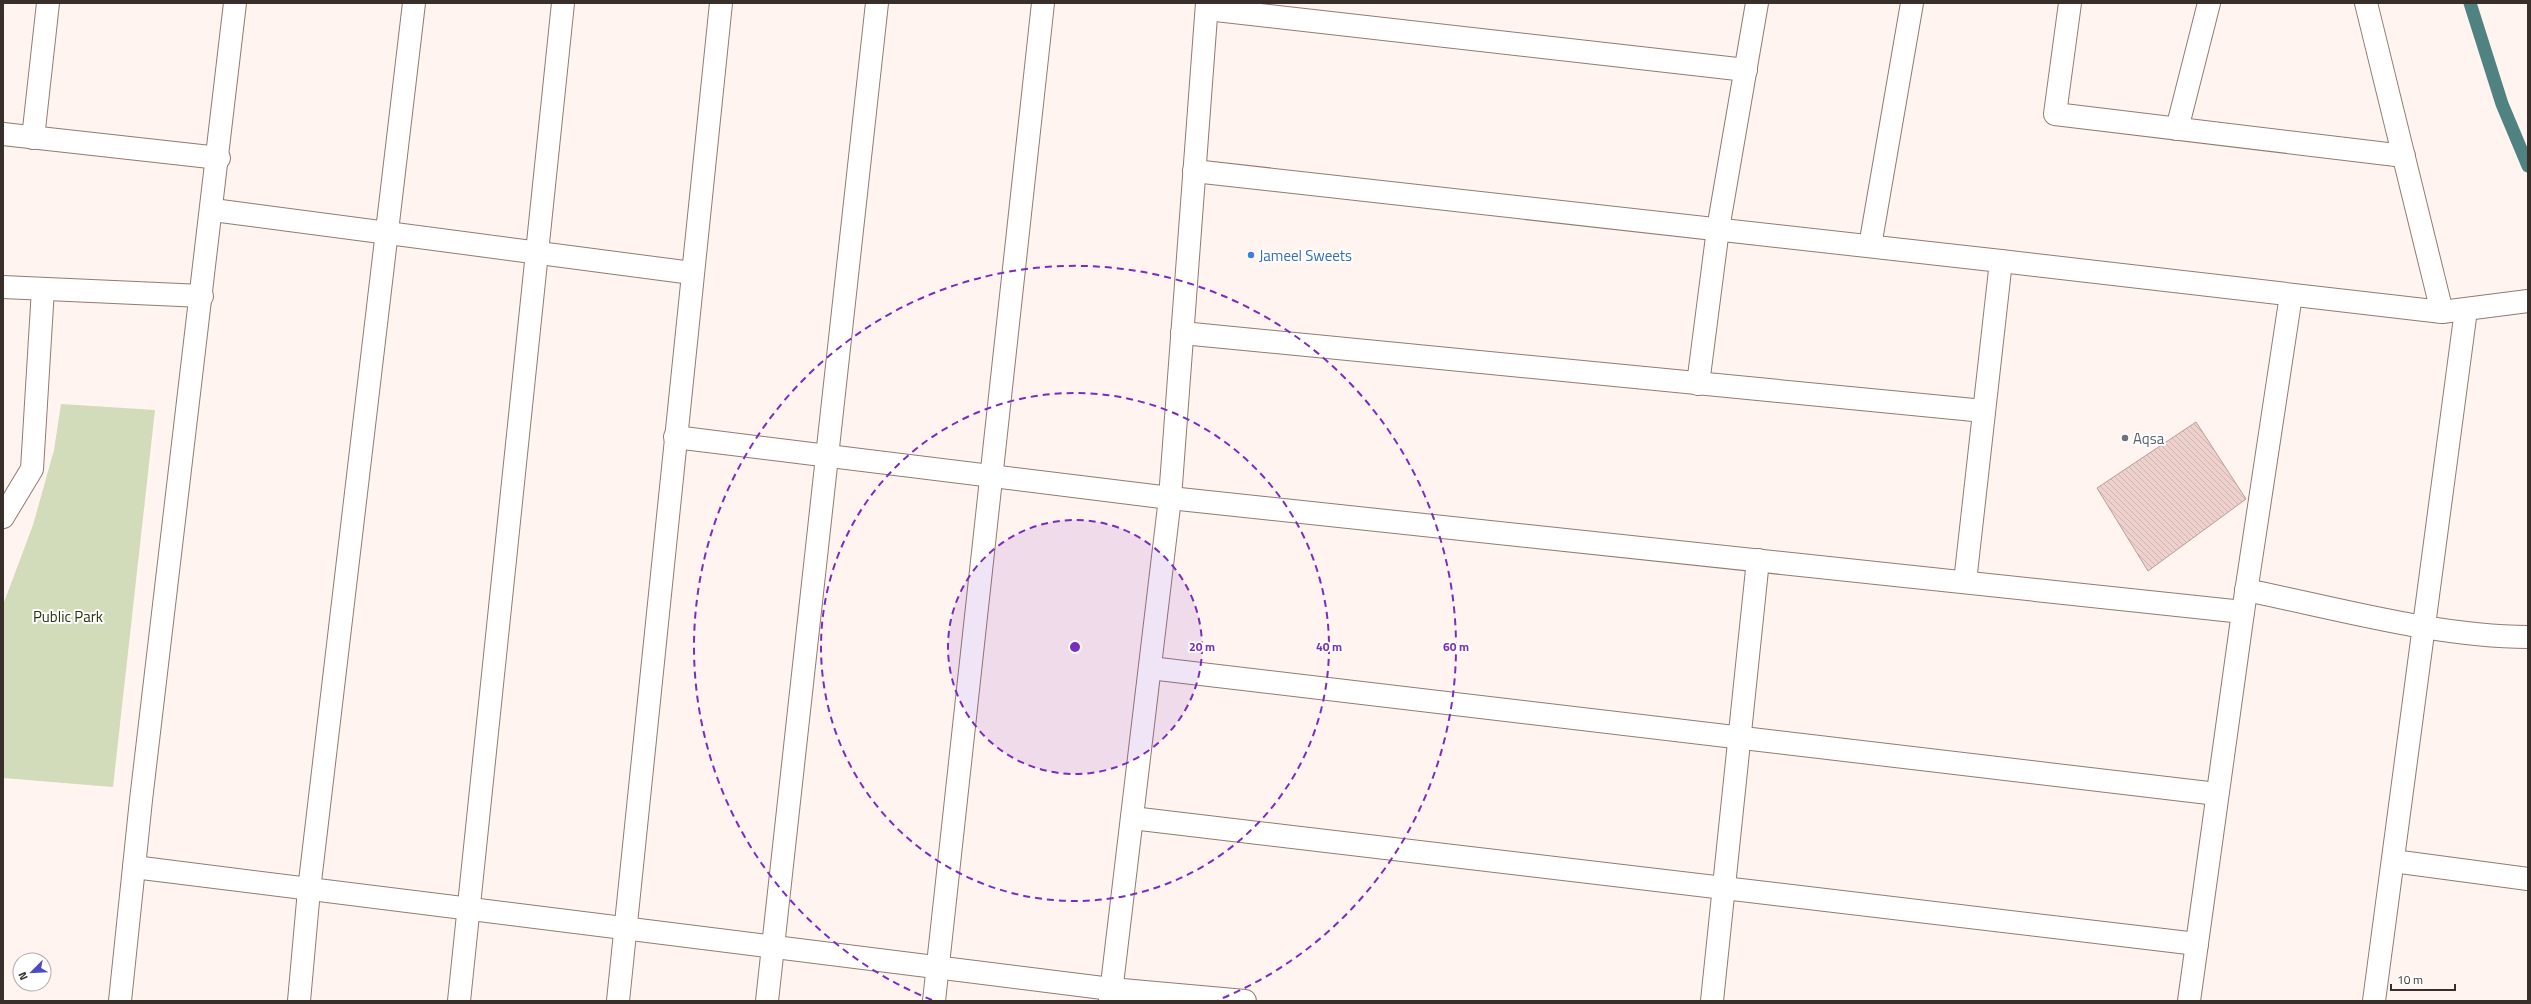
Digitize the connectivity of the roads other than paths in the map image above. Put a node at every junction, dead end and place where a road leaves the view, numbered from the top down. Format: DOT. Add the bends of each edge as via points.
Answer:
graph roads {
  1 [pos="48,3"];
  2 [pos="235,3"];
  3 [pos="414,3"];
  4 [pos="563,3"];
  5 [pos="721,3"];
  6 [pos="877,3"];
  7 [pos="1043,3"];
  8 [pos="1757,3"];
  9 [pos="1912,3"];
  10 [pos="2070,3"];
  11 [pos="2209,3"];
  12 [pos="2366,3"];
  13 [pos="1207,6"];
  14 [pos="1746,70"];
  15 [pos="2177,129"];
  16 [pos="3,134"];
  17 [pos="33,138"];
  18 [pos="2404,156"];
  19 [pos="218,158"];
  20 [pos="1194,171"];
  21 [pos="213,210"];
  22 [pos="1718,229"];
  23 [pos="387,233"];
  24 [pos="1870,246"];
  25 [pos="536,252"];
  26 [pos="2001,261"];
  27 [pos="692,272"];
  28 [pos="3,287"];
  29 [pos="43,289"];
  30 [pos="2291,295"];
  31 [pos="202,296"];
  32 [pos="2528,300"];
  33 [pos="2466,310"];
  34 [pos="2442,312"];
  35 [pos="1182,333"];
  36 [pos="1698,384"];
  37 [pos="1984,411"];
  38 [pos="675,437"];
  39 [pos="827,455"];
  40 [pos="992,476"];
  41 [pos="1170,498"];
  42 [pos="3,518"];
  43 [pos="1758,560"];
  44 [pos="1965,582"];
  45 [pos="2246,590"];
  46 [pos="2243,612"];
  47 [pos="2424,626"];
  48 [pos="2528,637"];
  49 [pos="1150,668"];
  50 [pos="1740,737"];
  51 [pos="2218,794"];
  52 [pos="1132,818"];
  53 [pos="2393,861"];
  54 [pos="134,867"];
  55 [pos="2528,879"];
  56 [pos="1724,888"];
  57 [pos="310,890"];
  58 [pos="467,908"];
  59 [pos="624,928"];
  60 [pos="2197,944"];
  61 [pos="772,947"];
  62 [pos="938,967"];
  63 [pos="1111,995"];
  64 [pos="120,1001"];
  65 [pos="299,1001"];
  66 [pos="459,1001"];
  67 [pos="618,1001"];
  68 [pos="767,1001"];
  69 [pos="934,1001"];
  70 [pos="1245,1001"];
  71 [pos="1712,1001"];
  72 [pos="2189,1001"];
  73 [pos="2374,1001"];
  1 -- 17 [label="street"];
  2 -- 19 [label="street"];
  3 -- 23 [label="street"];
  4 -- 25 [label="street"];
  5 -- 27 [label="street"];
  6 -- 39 [label="street"];
  7 -- 40 [label="street"];
  8 -- 14 [label="street"];
  9 -- 24 [label="street"];
  10 -- 15 [label="street" via="2055,114"];
  11 -- 15 [label="street"];
  12 -- 18 [label="street"];
  13 -- 14 [label="street"];
  13 -- 20 [label="street"];
  14 -- 22 [label="street"];
  15 -- 18 [label="street"];
  16 -- 17 [label="street"];
  17 -- 19 [label="street"];
  18 -- 34 [label="street"];
  19 -- 21 [label="street"];
  20 -- 22 [label="street"];
  20 -- 35 [label="street"];
  21 -- 23 [label="street"];
  21 -- 31 [label="street"];
  22 -- 24 [label="street"];
  22 -- 36 [label="street"];
  23 -- 25 [label="street"];
  23 -- 57 [label="street"];
  24 -- 26 [label="street"];
  25 -- 27 [label="street"];
  25 -- 58 [label="street"];
  26 -- 30 [label="street"];
  26 -- 37 [label="street"];
  27 -- 38 [label="street"];
  28 -- 29 [label="street"];
  29 -- 31 [label="street"];
  29 -- 42 [label="street" via="32,469"];
  30 -- 34 [label="street"];
  30 -- 45 [label="street"];
  31 -- 54 [label="street"];
  32 -- 33 [label="street"];
  33 -- 34 [label="street"];
  33 -- 47 [label="street"];
  35 -- 36 [label="street"];
  35 -- 41 [label="street"];
  36 -- 37 [label="street"];
  37 -- 44 [label="street"];
  38 -- 39 [label="street"];
  38 -- 59 [label="street"];
  39 -- 40 [label="street"];
  39 -- 61 [label="street"];
  40 -- 41 [label="street"];
  40 -- 62 [label="street"];
  41 -- 43 [label="street"];
  41 -- 49 [label="street"];
  43 -- 44 [label="street"];
  43 -- 50 [label="street"];
  44 -- 46 [label="street"];
  45 -- 46 [label="street"];
  45 -- 47 [label="street"];
  46 -- 51 [label="street"];
  47 -- 48 [label="street" via="2501,637"];
  47 -- 53 [label="street"];
  49 -- 50 [label="street"];
  49 -- 52 [label="street"];
  50 -- 51 [label="street"];
  50 -- 56 [label="street"];
  51 -- 60 [label="street"];
  52 -- 56 [label="street"];
  52 -- 63 [label="street"];
  53 -- 55 [label="street"];
  53 -- 73 [label="street"];
  54 -- 57 [label="street"];
  54 -- 64 [label="street"];
  56 -- 60 [label="street"];
  56 -- 71 [label="street"];
  57 -- 58 [label="street"];
  57 -- 65 [label="street"];
  58 -- 59 [label="street"];
  58 -- 66 [label="street"];
  59 -- 61 [label="street"];
  59 -- 67 [label="street"];
  60 -- 72 [label="street"];
  61 -- 62 [label="street"];
  61 -- 68 [label="street"];
  62 -- 63 [label="street"];
  62 -- 69 [label="street"];
  63 -- 70 [label="street"];
}
